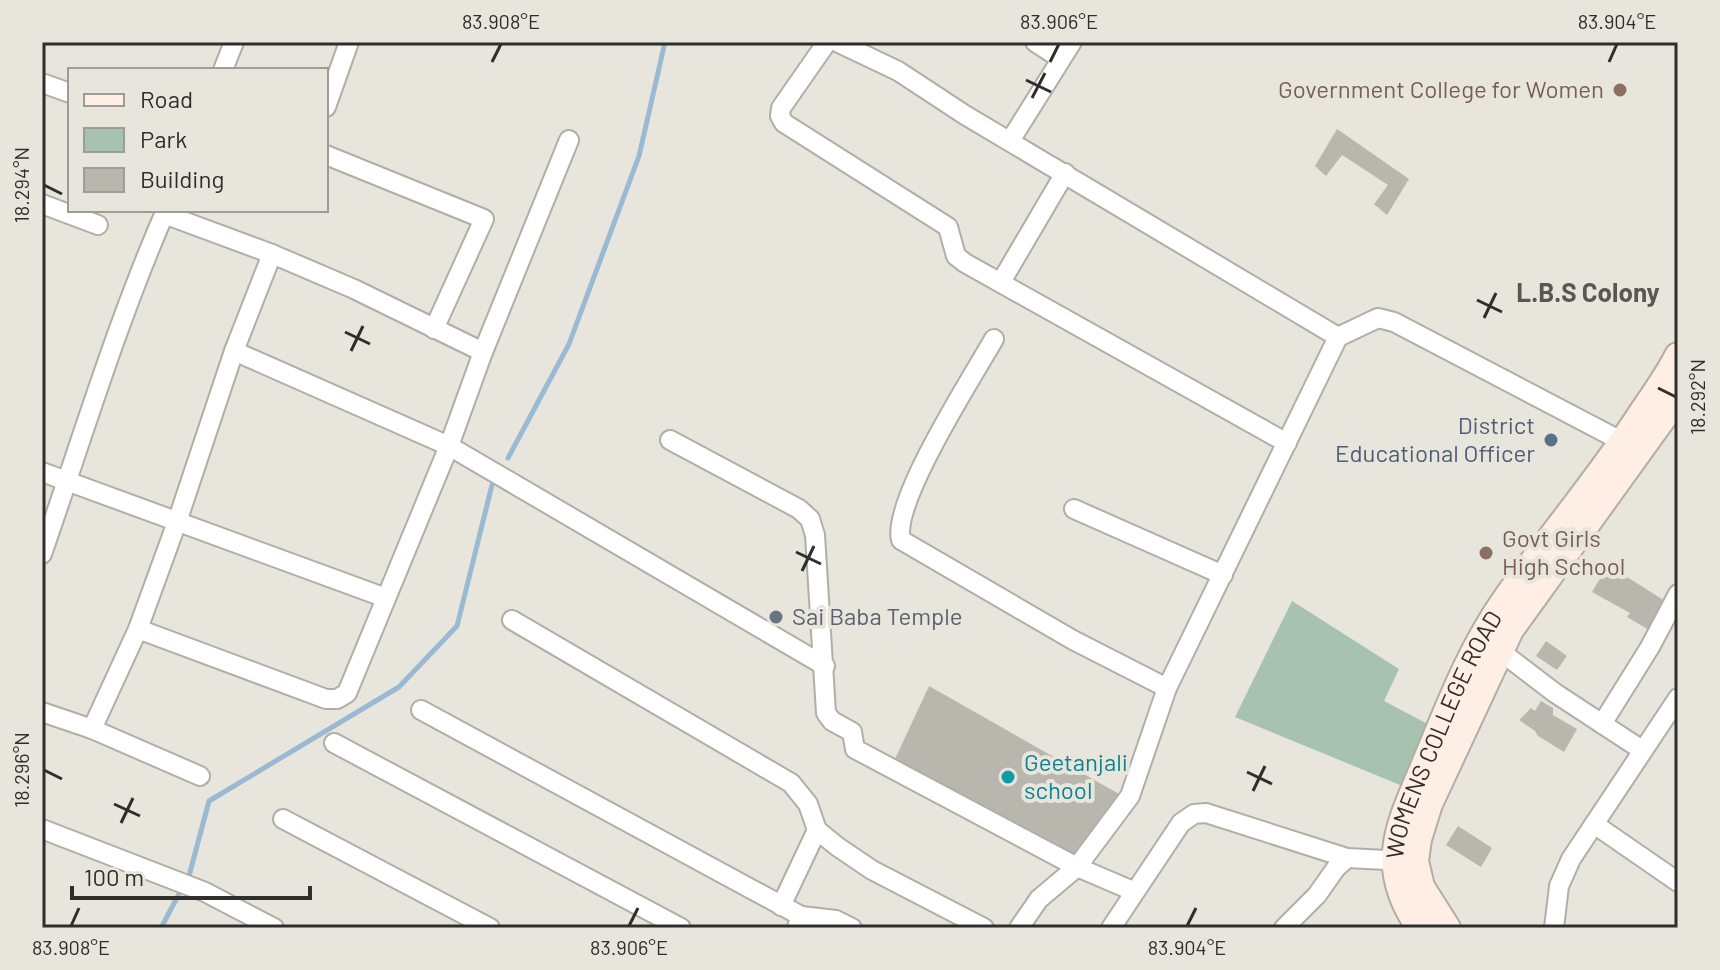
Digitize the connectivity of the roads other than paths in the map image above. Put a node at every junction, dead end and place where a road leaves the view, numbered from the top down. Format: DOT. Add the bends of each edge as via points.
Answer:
graph roads {
  1 [pos="234,42"];
  2 [pos="349,42"];
  3 [pos="827,42"];
  4 [pos="837,42"];
  5 [pos="1035,42"];
  6 [pos="1072,42"];
  7 [pos="1061,59"];
  8 [pos="224,68"];
  9 [pos="42,83"];
  10 [pos="68,92"];
  11 [pos="328,101"];
  12 [pos="569,140"];
  13 [pos="1010,141"];
  14 [pos="328,156"];
  15 [pos="1065,173"];
  16 [pos="42,204"];
  17 [pos="165,212"];
  18 [pos="98,225"];
  19 [pos="272,254"];
  20 [pos="1001,282"];
  21 [pos="434,329"];
  22 [pos="1338,337"];
  23 [pos="994,339"];
  24 [pos="234,351"];
  25 [pos="483,352"];
  26 [pos="1678,356"];
  27 [pos="1678,397"];
  28 [pos="670,440"];
  29 [pos="1623,442"];
  30 [pos="1287,443"];
  31 [pos="449,446"];
  32 [pos="42,472"];
  33 [pos="68,481"];
  34 [pos="1074,509"];
  35 [pos="177,522"];
  36 [pos="42,554"];
  37 [pos="1223,575"];
  38 [pos="1678,594"];
  39 [pos="386,598"];
  40 [pos="512,620"];
  41 [pos="138,629"];
  42 [pos="1500,651"];
  43 [pos="825,666"];
  44 [pos="1167,688"];
  45 [pos="1678,698"];
  46 [pos="421,710"];
  47 [pos="42,712"];
  48 [pos="1602,724"];
  49 [pos="92,729"];
  50 [pos="334,743"];
  51 [pos="1642,750"];
  52 [pos="200,776"];
  53 [pos="283,819"];
  54 [pos="1594,824"];
  55 [pos="42,829"];
  56 [pos="818,831"];
  57 [pos="1347,858"];
  58 [pos="1405,861"];
  59 [pos="1077,867"];
  60 [pos="1678,882"];
  61 [pos="1133,891"];
  62 [pos="781,906"];
  63 [pos="808,920"];
  64 [pos="274,928"];
  65 [pos="490,928"];
  66 [pos="681,928"];
  67 [pos="852,928"];
  68 [pos="984,928"];
  69 [pos="1019,928"];
  70 [pos="1111,928"];
  71 [pos="1284,928"];
  72 [pos="1420,928"];
  73 [pos="1447,928"];
  74 [pos="1554,928"];
  1 -- 8 [label="street"];
  2 -- 11 [label="street"];
  3 -- 20 [label="street" via="781,108 784,123 948,227 956,256"];
  4 -- 13 [label="street" via="898,71"];
  5 -- 7 [label="street"];
  6 -- 7 [label="street"];
  7 -- 13 [label="street"];
  9 -- 10 [label="street"];
  12 -- 25 [label="street"];
  13 -- 15 [label="street"];
  14 -- 21 [label="street" via="484,219"];
  15 -- 20 [label="street"];
  15 -- 22 [label="street"];
  16 -- 18 [label="street"];
  17 -- 19 [label="street"];
  17 -- 33 [label="street"];
  19 -- 21 [label="street"];
  19 -- 24 [label="street"];
  20 -- 30 [label="street"];
  21 -- 25 [label="street"];
  22 -- 29 [label="street" via="1378,318 1394,322"];
  22 -- 30 [label="street"];
  23 -- 44 [label="street" via="929,455 901,518 901,540"];
  24 -- 31 [label="street"];
  24 -- 35 [label="street"];
  25 -- 31 [label="street"];
  26 -- 29 [label="main road, WOMENS COLLEGE ROAD"];
  27 -- 42 [label="main road, WOMENS COLLEGE ROAD" via="1524,609"];
  28 -- 43 [label="street" via="810,519"];
  29 -- 58 [label="main road, WOMENS COLLEGE ROAD" via="1486,630 1403,817"];
  30 -- 37 [label="street"];
  31 -- 39 [label="street"];
  31 -- 43 [label="street"];
  32 -- 33 [label="street"];
  33 -- 35 [label="street"];
  33 -- 36 [label="street"];
  34 -- 37 [label="street"];
  35 -- 39 [label="street"];
  35 -- 41 [label="street"];
  37 -- 44 [label="street"];
  38 -- 48 [label="street"];
  39 -- 41 [label="street" via="352,683 337,699"];
  40 -- 56 [label="street" via="791,783 808,804"];
  41 -- 49 [label="street"];
  42 -- 48 [label="street"];
  42 -- 58 [label="main road, WOMENS COLLEGE ROAD"];
  43 -- 59 [label="street" via="826,713 852,732 855,749"];
  44 -- 59 [label="street" via="1130,796"];
  45 -- 51 [label="street"];
  46 -- 62 [label="street"];
  47 -- 49 [label="street"];
  48 -- 51 [label="street"];
  49 -- 52 [label="street"];
  50 -- 66 [label="street"];
  51 -- 54 [label="street"];
  53 -- 65 [label="street"];
  54 -- 60 [label="street"];
  54 -- 74 [label="street" via="1559,886"];
  55 -- 64 [label="street" via="205,892"];
  56 -- 62 [label="street"];
  56 -- 68 [label="street" via="872,870"];
  57 -- 58 [label="street"];
  57 -- 61 [label="street" via="1232,820 1194,814 1181,823"];
  57 -- 71 [label="street"];
  58 -- 72 [label="main road, WOMENS COLLEGE ROAD" via="1397,885"];
  58 -- 73 [label="main road, WOMENS COLLEGE ROAD"];
  59 -- 61 [label="street"];
  59 -- 69 [label="street" via="1039,899"];
  61 -- 70 [label="street"];
  62 -- 63 [label="street"];
  63 -- 67 [label="street"];
}
